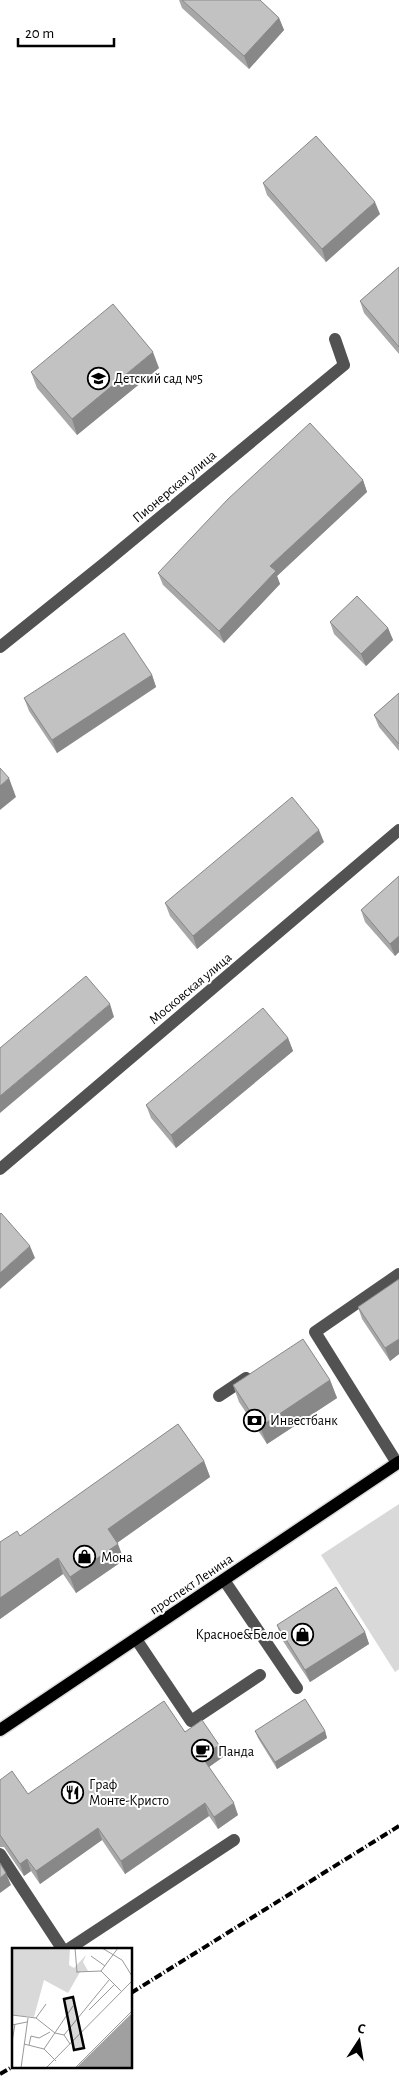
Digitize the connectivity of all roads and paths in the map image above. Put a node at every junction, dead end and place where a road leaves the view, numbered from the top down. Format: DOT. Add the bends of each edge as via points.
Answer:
graph roads {
  1 [pos="335,339"];
  2 [pos="0,647"];
  3 [pos="399,830"];
  4 [pos="0,1169"];
  5 [pos="399,1274"];
  6 [pos="259,1369"];
  7 [pos="219,1396"];
  8 [pos="398,1463"];
  9 [pos="224,1580"];
  10 [pos="136,1639"];
  11 [pos="260,1675"];
  12 [pos="296,1688"];
  13 [pos="0,1730"];
  14 [pos="234,1840"];
  15 [pos="0,1854"];
  16 [pos="62,1948"];
  17 [pos="70,1948"];
  1 -- 2 [label="street, Пионерская улица" via="344,365"];
  3 -- 4 [label="street, Московская улица"];
  5 -- 8 [label="street" via="311,1335"];
  6 -- 7 [label="street"];
  8 -- 9 [label="main road, проспект Ленина"];
  9 -- 10 [label="main road, проспект Ленина"];
  9 -- 12 [label="street"];
  10 -- 11 [label="street" via="191,1721"];
  10 -- 13 [label="main road, проспект Ленина"];
  14 -- 17 [label="street"];
  15 -- 16 [label="street"];
}
